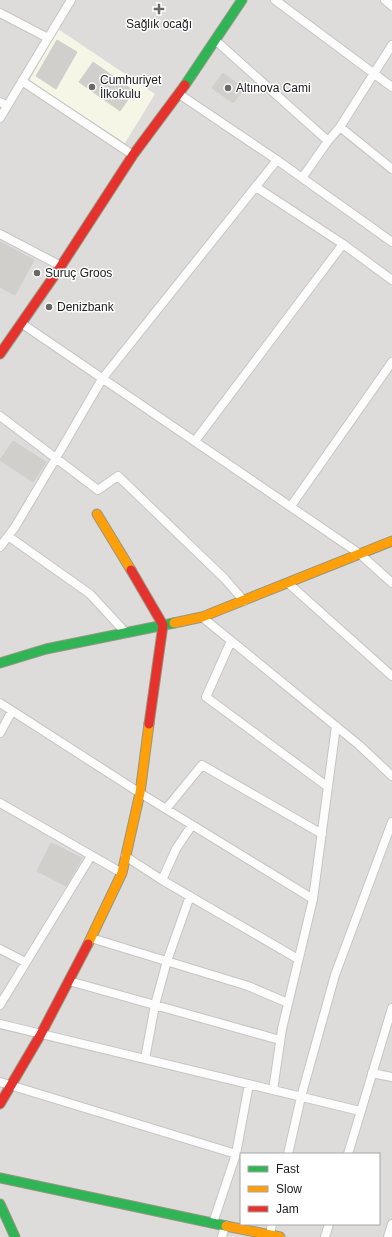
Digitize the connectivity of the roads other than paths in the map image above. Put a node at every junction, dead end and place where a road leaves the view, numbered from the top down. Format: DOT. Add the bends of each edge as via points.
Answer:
graph roads {
  1 [pos="70,0"];
  2 [pos="242,0"];
  3 [pos="275,0"];
  4 [pos="385,0"];
  5 [pos="392,6"];
  6 [pos="0,13"];
  7 [pos="48,38"];
  8 [pos="215,40"];
  9 [pos="392,45"];
  10 [pos="374,74"];
  11 [pos="22,81"];
  12 [pos="392,87"];
  13 [pos="179,94"];
  14 [pos="4,104"];
  15 [pos="0,118"];
  16 [pos="340,127"];
  17 [pos="328,140"];
  18 [pos="133,155"];
  19 [pos="277,160"];
  20 [pos="392,169"];
  21 [pos="302,178"];
  22 [pos="256,187"];
  23 [pos="0,234"];
  24 [pos="392,242"];
  25 [pos="343,244"];
  26 [pos="61,266"];
  27 [pos="392,280"];
  28 [pos="22,323"];
  29 [pos="0,354"];
  30 [pos="392,362"];
  31 [pos="102,379"];
  32 [pos="0,416"];
  33 [pos="195,441"];
  34 [pos="56,458"];
  35 [pos="291,506"];
  36 [pos="97,514"];
  37 [pos="8,536"];
  38 [pos="392,541"];
  39 [pos="0,547"];
  40 [pos="360,554"];
  41 [pos="288,583"];
  42 [pos="392,583"];
  43 [pos="244,601"];
  44 [pos="202,618"];
  45 [pos="163,625"];
  46 [pos="126,633"];
  47 [pos="231,641"];
  48 [pos="0,663"];
  49 [pos="392,676"];
  50 [pos="0,703"];
  51 [pos="12,711"];
  52 [pos="336,726"];
  53 [pos="0,733"];
  54 [pos="392,776"];
  55 [pos="328,787"];
  56 [pos="140,793"];
  57 [pos="0,803"];
  58 [pos="166,809"];
  59 [pos="392,822"];
  60 [pos="192,825"];
  61 [pos="322,834"];
  62 [pos="91,856"];
  63 [pos="125,856"];
  64 [pos="122,873"];
  65 [pos="162,880"];
  66 [pos="190,896"];
  67 [pos="313,899"];
  68 [pos="91,938"];
  69 [pos="0,949"];
  70 [pos="298,959"];
  71 [pos="167,961"];
  72 [pos="25,962"];
  73 [pos="69,981"];
  74 [pos="288,1002"];
  75 [pos="0,1004"];
  76 [pos="156,1005"];
  77 [pos="392,1008"];
  78 [pos="0,1024"];
  79 [pos="41,1034"];
  80 [pos="280,1040"];
  81 [pos="145,1059"];
  82 [pos="372,1073"];
  83 [pos="392,1078"];
  84 [pos="0,1082"];
  85 [pos="249,1084"];
  86 [pos="10,1086"];
  87 [pos="273,1090"];
  88 [pos="301,1097"];
  89 [pos="0,1104"];
  90 [pos="360,1111"];
  91 [pos="288,1153"];
  92 [pos="348,1153"];
  93 [pos="236,1154"];
  94 [pos="0,1178"];
  95 [pos="0,1204"];
  96 [pos="213,1223"];
  97 [pos="392,1224"];
  98 [pos="225,1225"];
  99 [pos="272,1225"];
  100 [pos="329,1225"];
  101 [pos="270,1235"];
  102 [pos="15,1237"];
  103 [pos="222,1237"];
  104 [pos="280,1237"];
  105 [pos="326,1237"];
  106 [pos="388,1237"];
  1 -- 7 [label="street"];
  2 -- 8 [label="street"];
  3 -- 10 [label="street"];
  4 -- 5 [label="street"];
  6 -- 7 [label="street"];
  7 -- 11 [label="street"];
  8 -- 13 [label="street"];
  8 -- 17 [label="street"];
  9 -- 10 [label="street"];
  10 -- 12 [label="street"];
  10 -- 16 [label="street"];
  11 -- 14 [label="street"];
  11 -- 18 [label="street"];
  13 -- 18 [label="street"];
  13 -- 19 [label="street"];
  14 -- 15 [label="street"];
  16 -- 17 [label="street"];
  16 -- 20 [label="street"];
  17 -- 21 [label="street"];
  18 -- 26 [label="street"];
  19 -- 21 [label="street"];
  19 -- 22 [label="street"];
  21 -- 24 [label="street"];
  22 -- 25 [label="street"];
  22 -- 31 [label="street"];
  23 -- 26 [label="street"];
  25 -- 27 [label="street"];
  25 -- 33 [label="street"];
  26 -- 28 [label="street"];
  28 -- 29 [label="street"];
  28 -- 31 [label="street"];
  30 -- 35 [label="street"];
  31 -- 33 [label="street"];
  31 -- 34 [label="street"];
  32 -- 34 [label="street"];
  33 -- 35 [label="street"];
  34 -- 37 [label="street"];
  34 -- 43 [label="street" via="98,490 118,476 225,579"];
  35 -- 40 [label="street"];
  36 -- 45 [label="street"];
  37 -- 39 [label="street"];
  37 -- 46 [label="street" via="90,594"];
  38 -- 40 [label="street"];
  40 -- 41 [label="street"];
  40 -- 42 [label="street"];
  41 -- 43 [label="street"];
  41 -- 49 [label="street"];
  43 -- 44 [label="street"];
  44 -- 45 [label="street"];
  44 -- 47 [label="street"];
  45 -- 46 [label="street"];
  45 -- 56 [label="street"];
  46 -- 48 [label="street" via="46,649"];
  47 -- 52 [label="street"];
  47 -- 55 [label="street" via="206,697"];
  50 -- 51 [label="street"];
  51 -- 53 [label="street"];
  51 -- 56 [label="street"];
  52 -- 54 [label="street"];
  52 -- 55 [label="street"];
  55 -- 61 [label="street"];
  56 -- 58 [label="street"];
  56 -- 63 [label="street"];
  57 -- 62 [label="street"];
  58 -- 60 [label="street"];
  58 -- 61 [label="street" via="202,765"];
  59 -- 88 [label="street" via="335,974"];
  60 -- 65 [label="street" via="176,849"];
  60 -- 67 [label="street"];
  61 -- 67 [label="street"];
  62 -- 64 [label="street"];
  62 -- 72 [label="street"];
  63 -- 64 [label="street"];
  63 -- 65 [label="street"];
  64 -- 68 [label="street"];
  65 -- 66 [label="street"];
  66 -- 70 [label="street"];
  66 -- 71 [label="street"];
  67 -- 70 [label="street"];
  68 -- 71 [label="street"];
  68 -- 73 [label="street"];
  69 -- 72 [label="street"];
  70 -- 74 [label="street"];
  71 -- 74 [label="street" via="248,986"];
  71 -- 76 [label="street"];
  72 -- 75 [label="street"];
  73 -- 76 [label="street"];
  73 -- 79 [label="street"];
  74 -- 80 [label="street"];
  76 -- 80 [label="street"];
  76 -- 81 [label="street"];
  77 -- 82 [label="street"];
  78 -- 79 [label="street"];
  79 -- 81 [label="street"];
  79 -- 86 [label="street"];
  80 -- 87 [label="street"];
  81 -- 85 [label="street"];
  82 -- 83 [label="street"];
  82 -- 90 [label="street"];
  84 -- 86 [label="street"];
  85 -- 87 [label="street"];
  85 -- 93 [label="street"];
  86 -- 89 [label="street"];
  86 -- 93 [label="street"];
  87 -- 88 [label="street"];
  88 -- 90 [label="street"];
  88 -- 91 [label="street"];
  90 -- 92 [label="street"];
  93 -- 96 [label="street"];
  94 -- 96 [label="street"];
  95 -- 102 [label="street"];
  96 -- 98 [label="street"];
  97 -- 106 [label="street"];
  98 -- 101 [label="street"];
  98 -- 103 [label="street"];
  99 -- 101 [label="street"];
  100 -- 105 [label="street"];
  101 -- 104 [label="street"];
}
